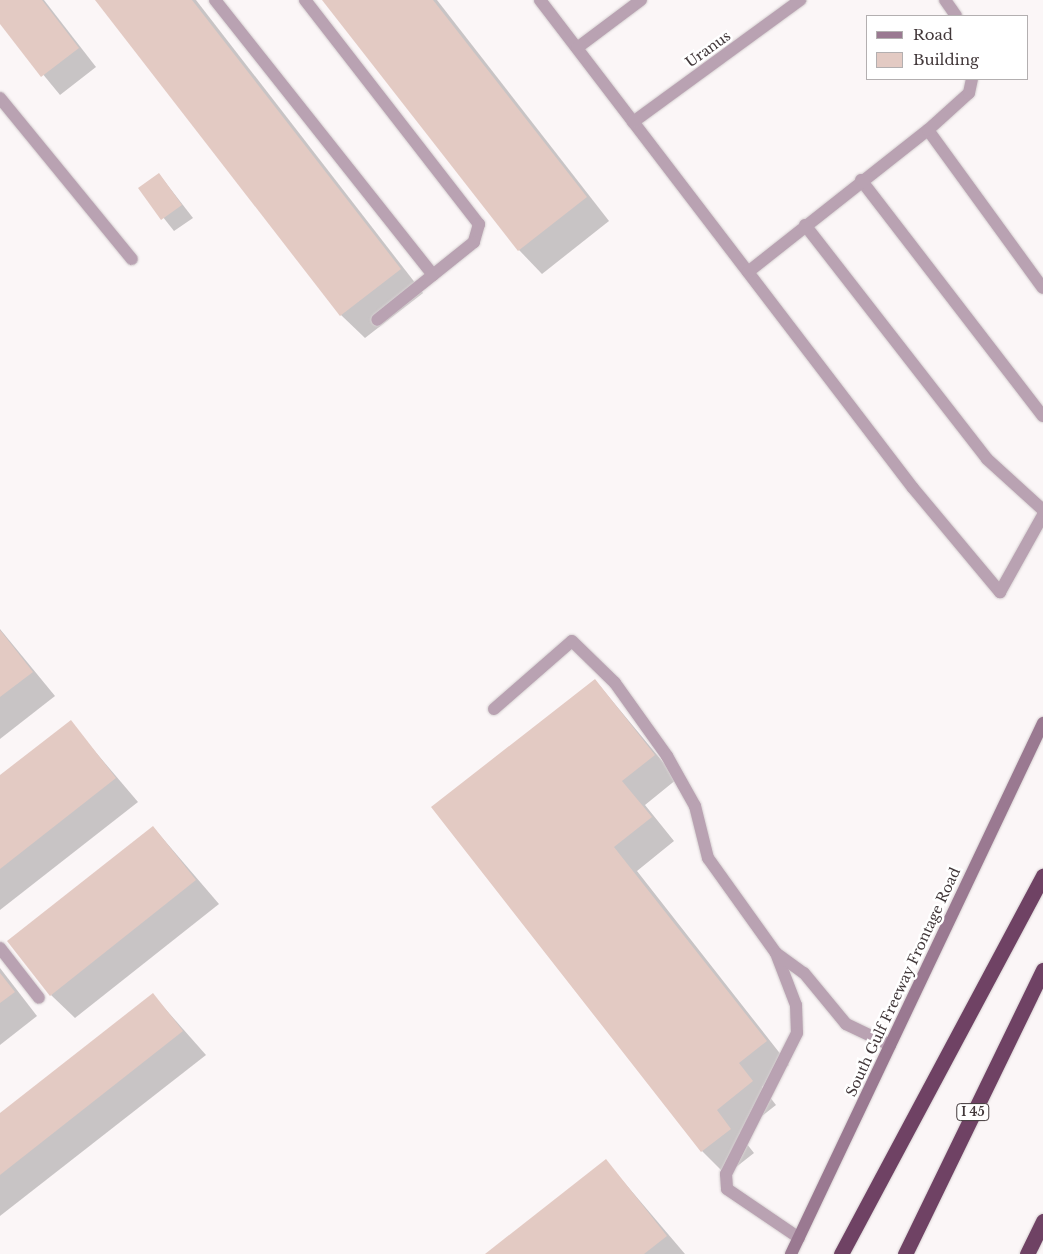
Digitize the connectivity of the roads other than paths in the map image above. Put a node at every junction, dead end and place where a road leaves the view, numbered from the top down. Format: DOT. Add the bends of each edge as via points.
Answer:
graph roads {
  1 [pos="215,0"];
  2 [pos="305,0"];
  3 [pos="540,0"];
  4 [pos="641,0"];
  5 [pos="800,0"];
  6 [pos="945,0"];
  7 [pos="955,15"];
  8 [pos="577,48"];
  9 [pos="972,80"];
  10 [pos="0,98"];
  11 [pos="633,122"];
  12 [pos="928,130"];
  13 [pos="861,180"];
  14 [pos="805,225"];
  15 [pos="132,259"];
  16 [pos="748,272"];
  17 [pos="433,275"];
  18 [pos="1043,288"];
  19 [pos="377,320"];
  20 [pos="1043,416"];
  21 [pos="1043,510"];
  22 [pos="1043,515"];
  23 [pos="494,709"];
  24 [pos="1043,724"];
  25 [pos="1043,876"];
  26 [pos="0,948"];
  27 [pos="776,953"];
  28 [pos="1043,970"];
  29 [pos="39,998"];
  30 [pos="890,1045"];
  31 [pos="1043,1221"];
  32 [pos="799,1238"];
  33 [pos="791,1254"];
  34 [pos="841,1254"];
  35 [pos="905,1254"];
  36 [pos="1027,1254"];
  1 -- 17 [label="street"];
  2 -- 17 [label="street" via="479,224 474,242"];
  3 -- 8 [label="street"];
  4 -- 8 [label="street"];
  5 -- 11 [label="street, Uranus"];
  6 -- 7 [label="street"];
  8 -- 11 [label="street"];
  9 -- 12 [label="street" via="968,93"];
  10 -- 15 [label="street"];
  11 -- 16 [label="street"];
  12 -- 13 [label="street"];
  12 -- 18 [label="street"];
  13 -- 14 [label="street"];
  13 -- 20 [label="street"];
  14 -- 16 [label="street"];
  14 -- 21 [label="street" via="986,459"];
  16 -- 22 [label="street" via="913,488 1000,592"];
  17 -- 19 [label="street"];
  23 -- 27 [label="street" via="572,641 615,683 667,756 695,806 708,858"];
  24 -- 30 [label="main road, South Gulf Freeway Frontage Road"];
  25 -- 34 [label="highway"];
  26 -- 29 [label="street"];
  27 -- 30 [label="street" via="804,973 846,1024"];
  27 -- 32 [label="street" via="796,1006 797,1034 726,1174 727,1189"];
  28 -- 35 [label="highway, I 45"];
  30 -- 32 [label="main road, South Gulf Freeway Frontage Road"];
  31 -- 36 [label="highway"];
  32 -- 33 [label="main road, South Gulf Freeway Frontage Road"];
}
